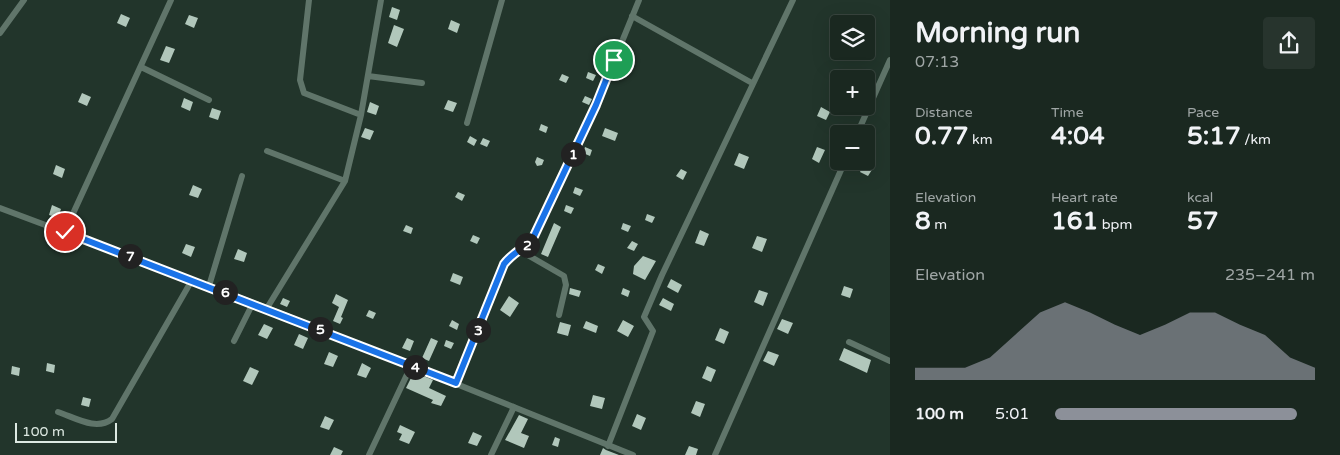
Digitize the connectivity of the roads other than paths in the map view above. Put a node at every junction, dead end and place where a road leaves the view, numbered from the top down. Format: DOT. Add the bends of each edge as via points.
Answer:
graph roads {
  1 [pos="24,0"];
  2 [pos="172,0"];
  3 [pos="309,0"];
  4 [pos="381,0"];
  5 [pos="502,0"];
  6 [pos="639,0"];
  7 [pos="794,0"];
  8 [pos="632,16"];
  9 [pos="0,33"];
  10 [pos="890,60"];
  11 [pos="141,67"];
  12 [pos="368,76"];
  13 [pos="422,83"];
  14 [pos="752,83"];
  15 [pos="209,100"];
  16 [pos="361,115"];
  17 [pos="467,123"];
  18 [pos="861,125"];
  19 [pos="267,151"];
  20 [pos="841,170"];
  21 [pos="242,176"];
  22 [pos="345,181"];
  23 [pos="0,208"];
  24 [pos="65,232"];
  25 [pos="520,250"];
  26 [pos="192,280"];
  27 [pos="209,286"];
  28 [pos="253,303"];
  29 [pos="267,308"];
  30 [pos="559,315"];
  31 [pos="234,341"];
  32 [pos="849,342"];
  33 [pos="890,361"];
  34 [pos="411,366"];
  35 [pos="456,383"];
  36 [pos="514,407"];
  37 [pos="58,412"];
  38 [pos="608,446"];
  39 [pos="369,455"];
  40 [pos="491,455"];
  41 [pos="633,455"];
  42 [pos="715,455"];
  1 -- 9 [label="street"];
  2 -- 11 [label="street"];
  3 -- 16 [label="street" via="300,80 304,93"];
  4 -- 12 [label="street"];
  5 -- 17 [label="street"];
  6 -- 8 [label="street"];
  7 -- 14 [label="street"];
  8 -- 14 [label="street"];
  8 -- 25 [label="street" via="596,105 534,236"];
  10 -- 18 [label="street"];
  11 -- 15 [label="street"];
  11 -- 24 [label="street"];
  12 -- 13 [label="street"];
  12 -- 16 [label="street"];
  14 -- 38 [label="street" via="644,317 653,331"];
  16 -- 22 [label="street"];
  19 -- 22 [label="street"];
  20 -- 42 [label="street"];
  21 -- 27 [label="street"];
  22 -- 29 [label="street"];
  23 -- 24 [label="street"];
  24 -- 26 [label="street"];
  25 -- 30 [label="street" via="564,276 566,285"];
  25 -- 35 [label="street" via="512,253 504,264"];
  26 -- 27 [label="street"];
  26 -- 37 [label="street" via="112,419 104,425 94,425"];
  27 -- 28 [label="street"];
  28 -- 29 [label="street"];
  28 -- 31 [label="street"];
  29 -- 34 [label="street"];
  32 -- 33 [label="street"];
  34 -- 35 [label="street"];
  34 -- 39 [label="street"];
  35 -- 36 [label="street"];
  36 -- 38 [label="street"];
  36 -- 40 [label="street"];
  38 -- 41 [label="street"];
}
